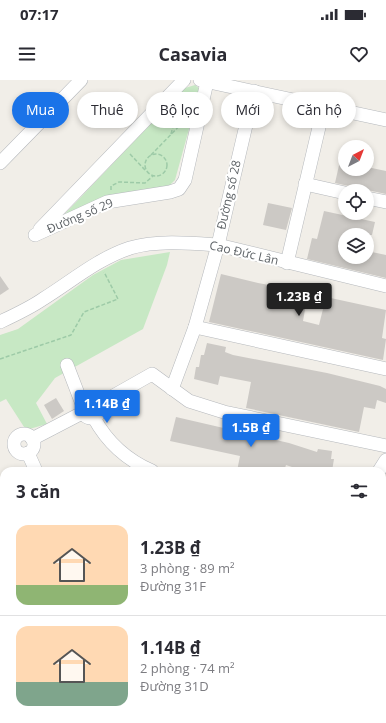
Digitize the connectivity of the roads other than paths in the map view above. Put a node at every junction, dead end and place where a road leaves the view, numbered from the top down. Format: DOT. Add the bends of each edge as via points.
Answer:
graph roads {
  1 [pos="81,80"];
  2 [pos="184,80"];
  3 [pos="203,81"];
  4 [pos="227,83"];
  5 [pos="254,91"];
  6 [pos="282,97"];
  7 [pos="356,113"];
  8 [pos="386,120"];
  9 [pos="319,128"];
  10 [pos="0,164"];
  11 [pos="305,184"];
  12 [pos="338,191"];
  13 [pos="374,199"];
  14 [pos="386,202"];
  15 [pos="218,245"];
  16 [pos="287,263"];
  17 [pos="386,286"];
  18 [pos="0,322"];
  19 [pos="195,327"];
  20 [pos="67,366"];
  21 [pos="386,369"];
  22 [pos="172,389"];
  23 [pos="86,412"];
  24 [pos="32,439"];
  25 [pos="386,446"];
  26 [pos="28,453"];
  27 [pos="34,467"];
  28 [pos="145,467"];
  1 -- 10 [label="street"];
  2 -- 3 [label="street, Đường số 29" via="35,235 110,202 179,189 185,180 202,102"];
  3 -- 4 [label="street"];
  4 -- 5 [label="street"];
  5 -- 6 [label="street"];
  5 -- 15 [label="street, Đường số 28"];
  7 -- 8 [label="street"];
  9 -- 11 [label="street"];
  11 -- 12 [label="street"];
  11 -- 16 [label="street"];
  13 -- 14 [label="street"];
  15 -- 16 [label="street, Cao Đức Lân"];
  15 -- 18 [label="street, Cao Đức Lân" via="183,243 131,248 99,262 42,300"];
  15 -- 19 [label="street, Đường số 28"];
  16 -- 17 [label="street, Cao Đức Lân"];
  19 -- 21 [label="street"];
  19 -- 22 [label="street, Đường số 28"];
  20 -- 23 [label="street"];
  22 -- 23 [label="street" via="152,374 99,404 92,399 86,400"];
  22 -- 25 [label="street" via="189,401 224,412"];
  23 -- 24 [label="street"];
  23 -- 28 [label="street" via="111,443"];
  24 -- 26 [label="street" via="34,446"];
  24 -- 26 [label="street" via="27,435 21,435 14,442 16,451"];
  26 -- 27 [label="street"];
}
